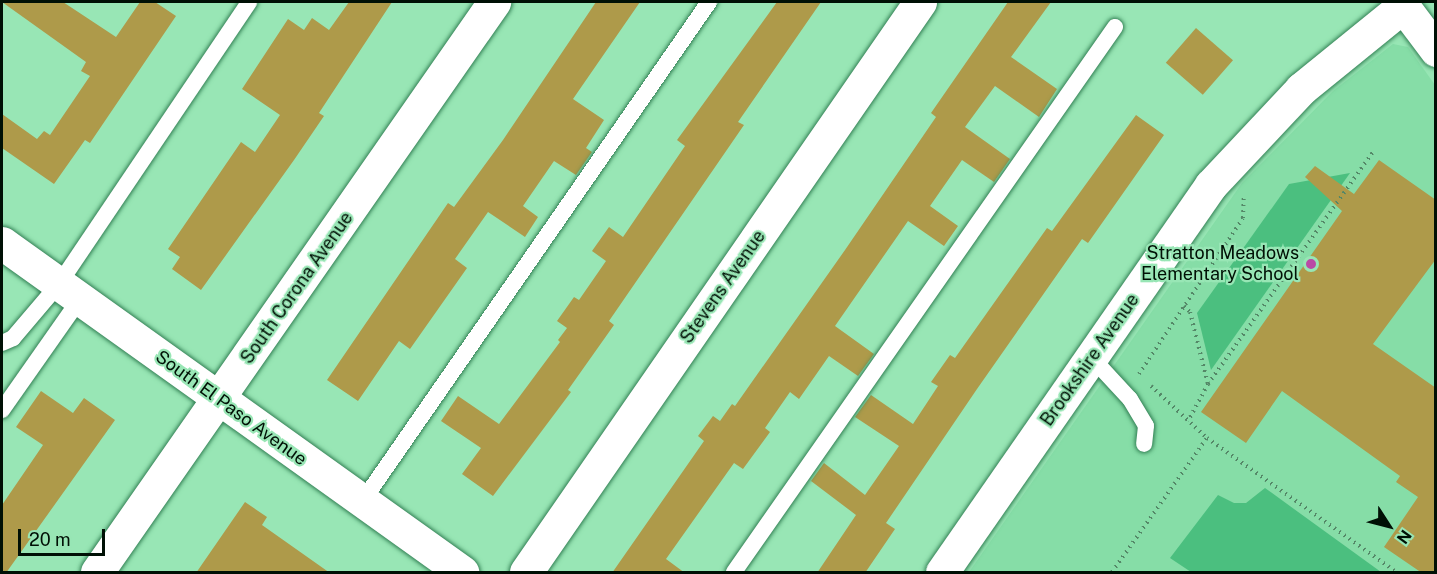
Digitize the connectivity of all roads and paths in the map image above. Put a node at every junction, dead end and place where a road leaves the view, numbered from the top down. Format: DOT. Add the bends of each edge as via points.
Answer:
graph roads {
  1 [pos="249,2"];
  2 [pos="494,2"];
  3 [pos="710,2"];
  4 [pos="920,2"];
  5 [pos="1401,4"];
  6 [pos="1115,27"];
  7 [pos="1436,50"];
  8 [pos="1374,150"];
  9 [pos="1244,187"];
  10 [pos="2,243"];
  11 [pos="69,292"];
  12 [pos="1184,306"];
  13 [pos="2,343"];
  14 [pos="1092,358"];
  15 [pos="1208,384"];
  16 [pos="219,399"];
  17 [pos="2,410"];
  18 [pos="1188,421"];
  19 [pos="1207,438"];
  20 [pos="1144,444"];
  21 [pos="362,501"];
  22 [pos="97,573"];
  23 [pos="462,573"];
  24 [pos="526,573"];
  25 [pos="735,573"];
  26 [pos="942,573"];
  27 [pos="1112,573"];
  28 [pos="1396,573"];
  1 -- 11 [label="lane"];
  2 -- 16 [label="street, South Corona Avenue"];
  3 -- 21 [label="lane"];
  4 -- 24 [label="street, Stevens Avenue"];
  5 -- 7 [label="street"];
  5 -- 14 [label="street, Brookshire Avenue" via="1301,89 1211,185"];
  6 -- 25 [label="lane"];
  8 -- 15 [label="path"];
  9 -- 12 [label="path" via="1243,218"];
  10 -- 11 [label="street, South El Paso Avenue"];
  11 -- 13 [label="lane"];
  11 -- 16 [label="street, South El Paso Avenue"];
  11 -- 17 [label="lane"];
  12 -- 15 [label="path" via="1191,312"];
  12 -- 18 [label="path" via="1139,374"];
  14 -- 20 [label="lane" via="1130,399 1146,426"];
  14 -- 26 [label="street, Brookshire Avenue"];
  15 -- 18 [label="path"];
  16 -- 21 [label="street, South El Paso Avenue"];
  16 -- 22 [label="street, South Corona Avenue"];
  18 -- 19 [label="path"];
  19 -- 27 [label="path"];
  19 -- 28 [label="path"];
  21 -- 23 [label="street, South El Paso Avenue"];
}
